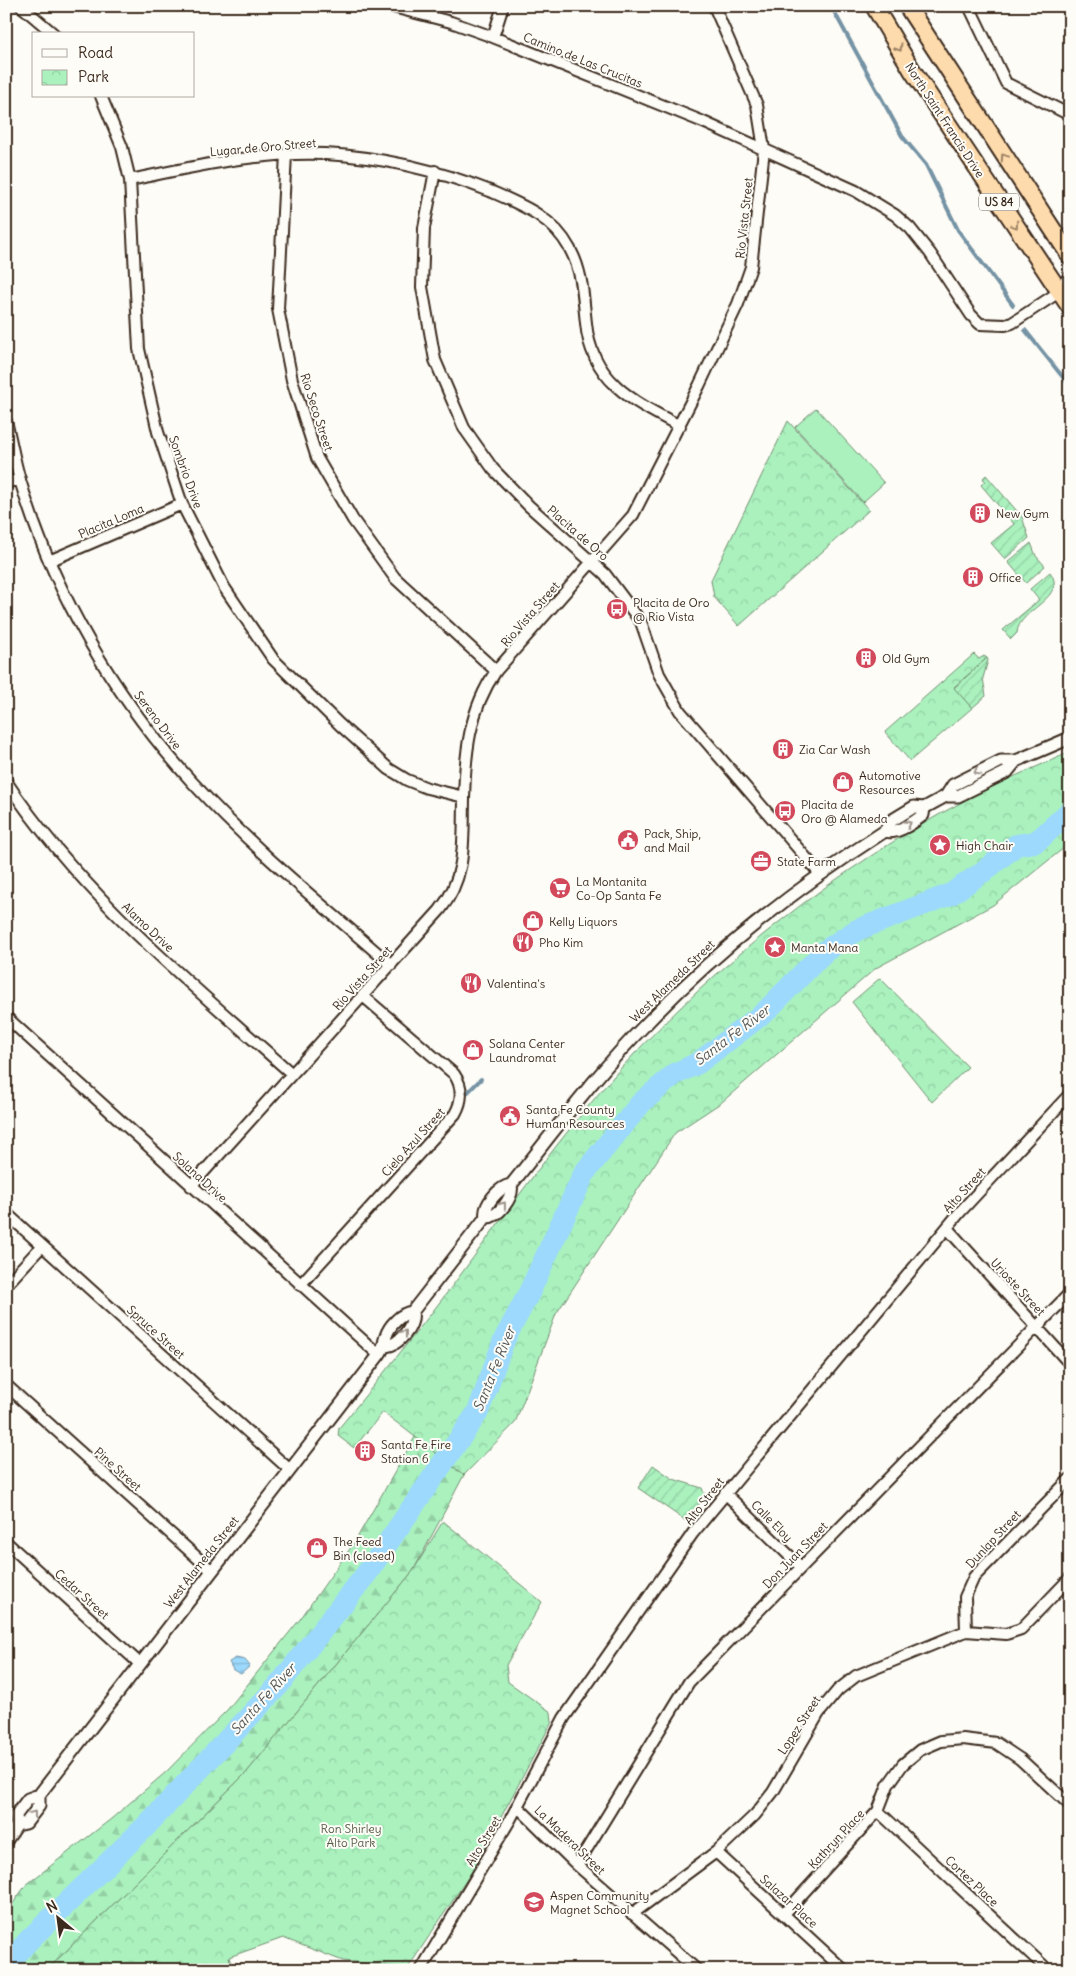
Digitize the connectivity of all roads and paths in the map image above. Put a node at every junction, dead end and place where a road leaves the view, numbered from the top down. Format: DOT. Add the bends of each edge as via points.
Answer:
graph roads {
  1 [pos="21,6"];
  2 [pos="389,6"];
  3 [pos="503,6"];
  4 [pos="714,6"];
  5 [pos="874,6"];
  6 [pos="907,6"];
  7 [pos="969,6"];
  8 [pos="52,32"];
  9 [pos="493,37"];
  10 [pos="102,98"];
  11 [pos="1070,115"];
  12 [pos="764,149"];
  13 [pos="286,154"];
  14 [pos="435,171"];
  15 [pos="130,180"];
  16 [pos="1070,256"];
  17 [pos="1070,279"];
  18 [pos="1058,294"];
  19 [pos="1070,306"];
  20 [pos="6,420"];
  21 [pos="680,426"];
  22 [pos="20,480"];
  23 [pos="6,483"];
  24 [pos="182,504"];
  25 [pos="49,561"];
  26 [pos="593,562"];
  27 [pos="496,671"];
  28 [pos="1070,738"];
  29 [pos="6,781"];
  30 [pos="464,797"];
  31 [pos="820,874"];
  32 [pos="391,965"];
  33 [pos="363,996"];
  34 [pos="6,1017"];
  35 [pos="292,1074"];
  36 [pos="1070,1094"];
  37 [pos="191,1186"];
  38 [pos="6,1213"];
  39 [pos="947,1228"];
  40 [pos="42,1246"];
  41 [pos="6,1285"];
  42 [pos="300,1285"];
  43 [pos="1070,1293"];
  44 [pos="1037,1326"];
  45 [pos="382,1351"];
  46 [pos="1070,1364"];
  47 [pos="6,1385"];
  48 [pos="290,1470"];
  49 [pos="1070,1478"];
  50 [pos="725,1493"];
  51 [pos="6,1542"];
  52 [pos="801,1567"];
  53 [pos="212,1571"];
  54 [pos="1070,1578"];
  55 [pos="966,1631"];
  56 [pos="140,1664"];
  57 [pos="1070,1805"];
  58 [pos="517,1806"];
  59 [pos="878,1811"];
  60 [pos="6,1841"];
  61 [pos="716,1852"];
  62 [pos="576,1865"];
  63 [pos="632,1914"];
  64 [pos="784,1914"];
  65 [pos="421,1970"];
  66 [pos="697,1970"];
  67 [pos="844,1970"];
  68 [pos="1048,1970"];
  1 -- 8 [label="street"];
  2 -- 9 [label="street, Camino de Las Crucitas"];
  3 -- 9 [label="street"];
  4 -- 12 [label="street, Rio Vista Street" via="757,104"];
  5 -- 18 [label="highway, North Saint Francis Drive / US 84, one-way"];
  16 -- 6 [label="highway, US 84, one-way"];
  7 -- 11 [label="street" via="1000,75 1009,86"];
  9 -- 12 [label="street, Camino de Las Crucitas"];
  10 -- 15 [label="street, Sombrio Drive" via="122,147"];
  12 -- 18 [label="street" via="856,191 895,216 919,238 980,324 1012,323"];
  12 -- 21 [label="street, Rio Vista Street" via="751,268 738,304"];
  13 -- 14 [label="street, Lugar de Oro Street" via="359,157"];
  13 -- 15 [label="street, Lugar de Oro Street" via="210,164"];
  13 -- 27 [label="street, Rio Seco Street" via="278,309 292,380 317,458 352,520 395,578"];
  14 -- 21 [label="street, Lugar de Oro Street" via="526,207 556,229 581,274 588,336 602,369 627,396"];
  14 -- 26 [label="street, Placita de Oro" via="424,228 422,287 435,360 464,428 493,469 529,506"];
  15 -- 24 [label="street, Sombrio Drive" via="139,349 158,432"];
  17 -- 18 [label="main road"];
  18 -- 19 [label="highway, North Saint Francis Drive / US 84"];
  20 -- 22 [label="street, Sereno Drive"];
  21 -- 26 [label="street, Rio Vista Street" via="633,516"];
  22 -- 23 [label="street"];
  22 -- 25 [label="street, Sereno Drive"];
  24 -- 25 [label="street, Placita Loma"];
  24 -- 30 [label="street, Sombrio Drive" via="224,588 273,659 398,776 427,788"];
  25 -- 32 [label="street, Sereno Drive" via="85,635 112,678 172,759 241,830"];
  26 -- 27 [label="street, Rio Vista Street"];
  26 -- 31 [label="street, Placita de Oro" via="641,622 659,674 680,711"];
  27 -- 30 [label="street, Rio Vista Street" via="474,713"];
  28 -- 31 [label="street, West Alameda Street" via="1016,761 1006,759 953,785 946,796 924,808 911,809 891,821 885,831"];
  29 -- 35 [label="street, Alamo Drive" via="45,836 97,896"];
  30 -- 32 [label="street, Rio Vista Street" via="463,855 454,891"];
  31 -- 45 [label="street, West Alameda Street" via="730,944 647,1022 602,1072 511,1186 500,1189 487,1207 486,1217 412,1312 400,1316 387,1333"];
  32 -- 33 [label="street, Rio Vista Street"];
  33 -- 35 [label="street, Rio Vista Street"];
  33 -- 42 [label="street, Cielo Azul Street" via="454,1074 460,1085 461,1102 455,1114"];
  34 -- 37 [label="street, Solana Drive"];
  35 -- 37 [label="street, Rio Vista Street"];
  36 -- 39 [label="street, Alto Street"];
  37 -- 42 [label="street, Solana Drive"];
  38 -- 40 [label="street, Spruce Street"];
  39 -- 44 [label="street, Urioste Street"];
  39 -- 50 [label="street, Alto Street"];
  40 -- 41 [label="street"];
  40 -- 48 [label="street, Spruce Street"];
  42 -- 45 [label="street, Solana Drive"];
  43 -- 44 [label="street, Don Juan Street"];
  44 -- 46 [label="street, Urioste Street"];
  44 -- 52 [label="street, Don Juan Street"];
  45 -- 48 [label="street, West Alameda Street"];
  47 -- 53 [label="street, Pine Street"];
  48 -- 53 [label="street, West Alameda Street"];
  49 -- 55 [label="street, Dunlap Street" via="974,1576 966,1597"];
  50 -- 52 [label="street, Calle Eloy"];
  50 -- 58 [label="street, Alto Street" via="693,1533 564,1718"];
  51 -- 56 [label="street, Cedar Street"];
  52 -- 62 [label="street, Don Juan Street" via="689,1682"];
  53 -- 56 [label="street, West Alameda Street"];
  54 -- 55 [label="street, Lopez Street" via="1021,1629 1006,1634"];
  55 -- 61 [label="street, Lopez Street" via="856,1676 838,1690 819,1713 773,1792"];
  56 -- 60 [label="street, West Alameda Street" via="39,1796 28,1799 16,1815 16,1825"];
  57 -- 59 [label="street, Kathryn Place" via="1020,1759 996,1742 963,1739 934,1744 920,1750 903,1764 888,1785"];
  58 -- 62 [label="street, La Madera Street"];
  58 -- 65 [label="street, Alto Street"];
  59 -- 64 [label="street, Kathryn Place"];
  59 -- 68 [label="street, Cortez Place"];
  61 -- 63 [label="street, Lopez Street"];
  61 -- 64 [label="street, Salazar Place"];
  62 -- 63 [label="street, La Madera Street"];
  63 -- 66 [label="street, La Madera Street"];
  64 -- 67 [label="street, Salazar Place"];
}
